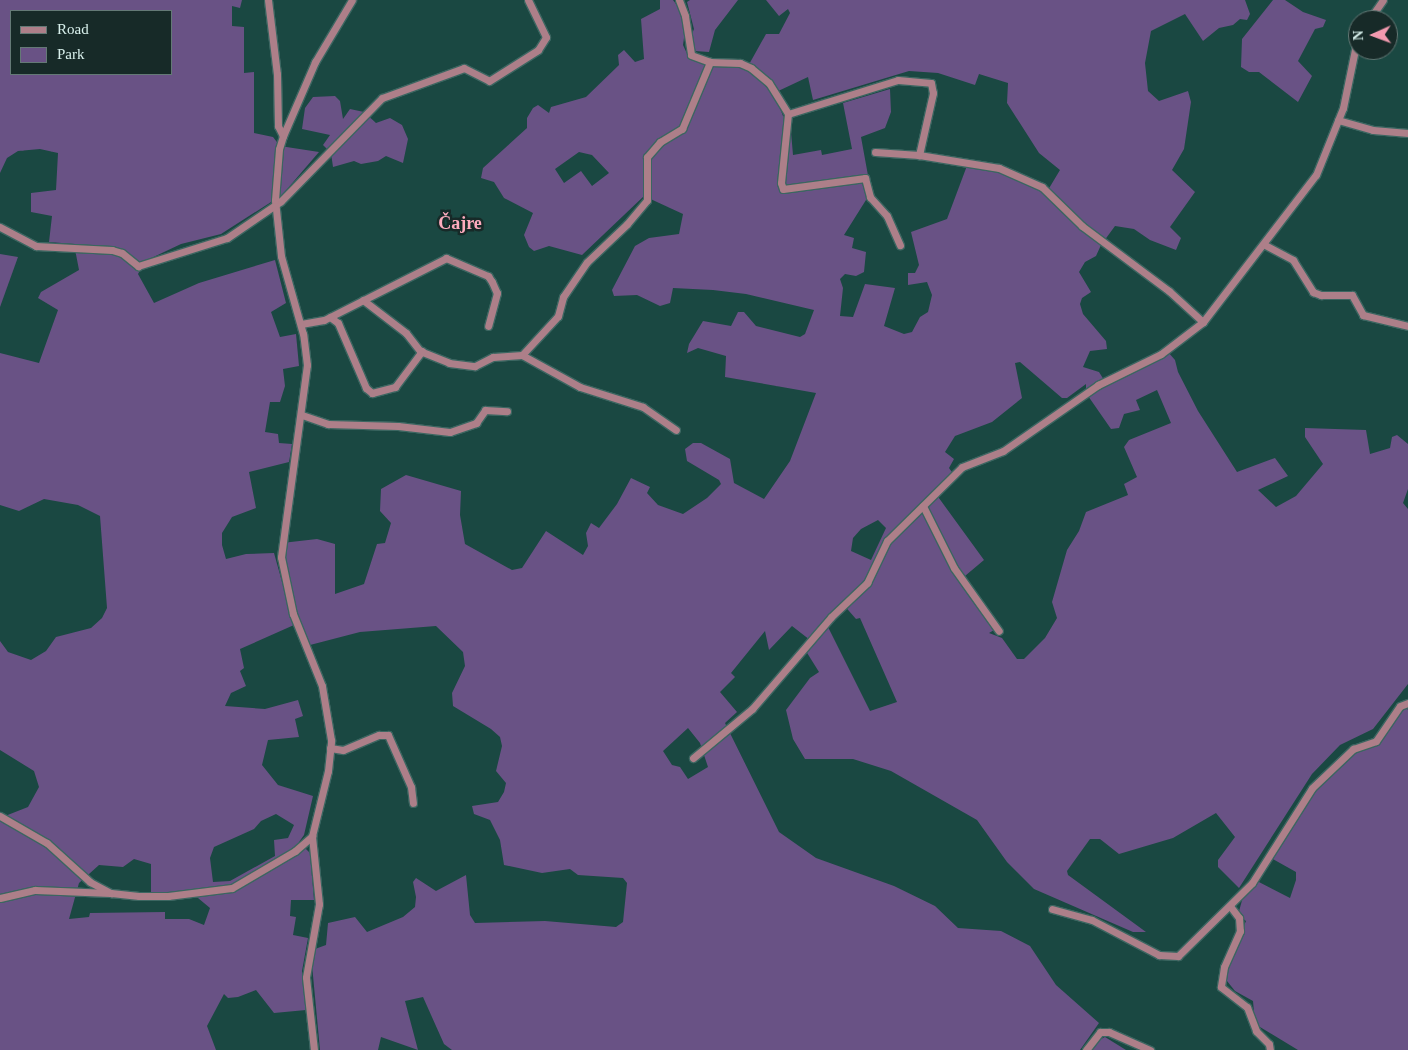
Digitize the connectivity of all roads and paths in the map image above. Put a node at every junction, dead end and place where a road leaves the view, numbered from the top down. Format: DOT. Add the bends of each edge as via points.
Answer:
graph roads {
  1 [pos="268,0"];
  2 [pos="352,0"];
  3 [pos="528,0"];
  4 [pos="679,0"];
  5 [pos="1352,60"];
  6 [pos="710,62"];
  7 [pos="788,114"];
  8 [pos="1338,120"];
  9 [pos="1408,133"];
  10 [pos="283,136"];
  11 [pos="876,152"];
  12 [pos="919,155"];
  13 [pos="275,205"];
  14 [pos="0,227"];
  15 [pos="1265,244"];
  16 [pos="900,245"];
  17 [pos="363,300"];
  18 [pos="330,317"];
  19 [pos="1203,322"];
  20 [pos="300,324"];
  21 [pos="488,326"];
  22 [pos="1408,326"];
  23 [pos="422,351"];
  24 [pos="522,355"];
  25 [pos="507,411"];
  26 [pos="302,414"];
  27 [pos="676,430"];
  28 [pos="923,506"];
  29 [pos="999,631"];
  30 [pos="1408,703"];
  31 [pos="330,748"];
  32 [pos="693,758"];
  33 [pos="413,803"];
  34 [pos="0,816"];
  35 [pos="312,836"];
  36 [pos="111,893"];
  37 [pos="0,898"];
  38 [pos="1230,906"];
  39 [pos="1052,909"];
  40 [pos="314,1050"];
  41 [pos="1086,1050"];
  42 [pos="1150,1050"];
  43 [pos="1270,1050"];
  1 -- 10 [label="street" via="277,74 278,126"];
  2 -- 10 [label="street" via="316,62"];
  3 -- 13 [label="street" via="546,37 538,50 489,81 464,68 382,98"];
  4 -- 6 [label="street" via="688,30 690,53"];
  5 -- 8 [label="street"];
  6 -- 7 [label="street" via="740,63 751,68 769,82"];
  6 -- 24 [label="street" via="682,129 660,142 647,157 646,200 627,224 587,262 563,297 558,316"];
  7 -- 12 [label="street" via="898,80 921,79 931,83 933,93"];
  7 -- 16 [label="street" via="783,189 865,178 870,197 887,216"];
  8 -- 9 [label="street" via="1373,130"];
  8 -- 15 [label="street" via="1316,175"];
  10 -- 13 [label="street"];
  11 -- 12 [label="street"];
  12 -- 19 [label="street" via="999,168 1042,187 1090,233 1147,274"];
  13 -- 14 [label="street" via="227,238 143,266 112,250 36,246"];
  13 -- 20 [label="street" via="281,256"];
  15 -- 19 [label="street"];
  15 -- 22 [label="street" via="1293,260 1313,292 1321,296 1352,295 1363,315"];
  17 -- 18 [label="street"];
  17 -- 21 [label="street" via="446,258 488,276 492,282 497,293"];
  17 -- 23 [label="street" via="406,333"];
  18 -- 20 [label="street" via="313,324"];
  18 -- 23 [label="street" via="338,323 366,388 372,393 396,387"];
  19 -- 28 [label="street" via="1161,354 1098,385 1003,451 962,467"];
  20 -- 26 [label="street" via="306,365"];
  23 -- 24 [label="street" via="464,367 504,355"];
  24 -- 27 [label="street" via="580,387 643,407"];
  25 -- 26 [label="street" via="485,410 476,423 450,432 398,426 328,424"];
  26 -- 31 [label="street" via="281,557 293,614 322,686"];
  28 -- 29 [label="street" via="954,568"];
  28 -- 32 [label="street" via="888,541 867,583 841,606 752,709"];
  30 -- 38 [label="street" via="1400,706 1376,741 1353,749 1312,788 1252,883"];
  31 -- 33 [label="street" via="343,750 379,735 388,735 411,787"];
  31 -- 35 [label="street"];
  34 -- 36 [label="street" via="38,836 81,875"];
  35 -- 36 [label="street" via="295,851 232,888 168,896"];
  35 -- 40 [label="street" via="319,904 306,977"];
  36 -- 37 [label="street" via="35,890"];
  38 -- 39 [label="street" via="1173,958 1159,955 1092,920"];
  38 -- 43 [label="street" via="1239,918 1240,932 1224,967 1221,987 1247,1007 1256,1032 1269,1044"];
  41 -- 42 [label="street" via="1100,1032 1109,1032"];
}
